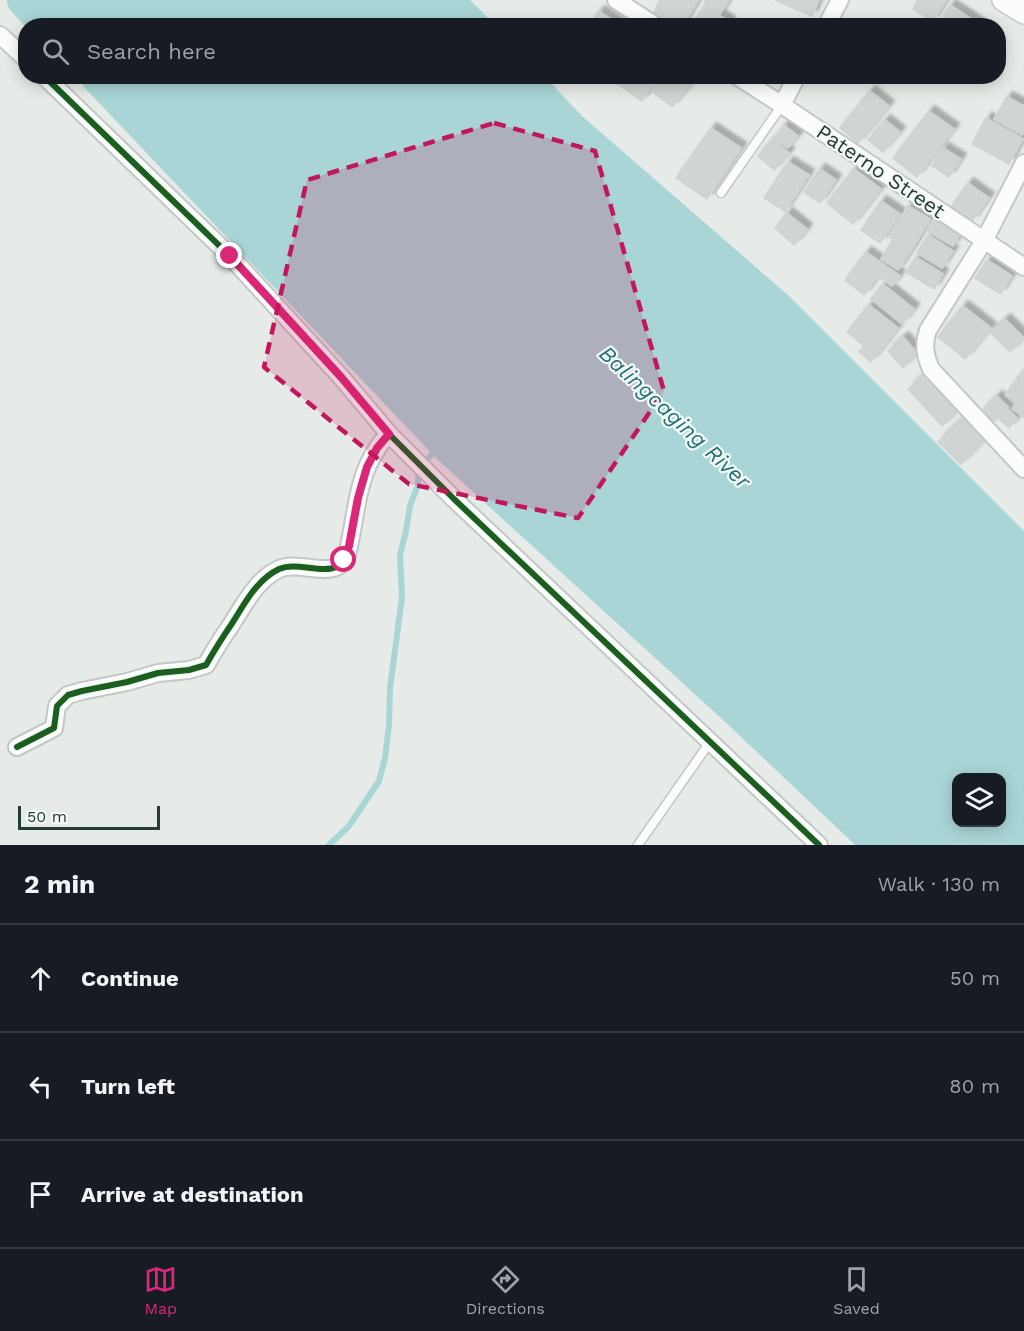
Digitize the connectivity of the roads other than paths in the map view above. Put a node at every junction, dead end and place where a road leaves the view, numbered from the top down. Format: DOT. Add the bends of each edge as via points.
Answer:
graph roads {
  1 [pos="616,0"];
  2 [pos="840,0"];
  3 [pos="1003,0"];
  4 [pos="1024,13"];
  5 [pos="644,18"];
  6 [pos="830,18"];
  7 [pos="0,35"];
  8 [pos="18,52"];
  9 [pos="52,84"];
  10 [pos="749,84"];
  11 [pos="793,84"];
  12 [pos="782,105"];
  13 [pos="1024,164"];
  14 [pos="721,193"];
  15 [pos="984,241"];
  16 [pos="1024,267"];
  17 [pos="389,434"];
  18 [pos="1024,469"];
  19 [pos="710,742"];
  20 [pos="17,747"];
  21 [pos="638,845"];
  22 [pos="819,845"];
  1 -- 5 [label="street"];
  2 -- 6 [label="street"];
  3 -- 4 [label="street"];
  7 -- 8 [label="street"];
  9 -- 17 [label="street" via="230,256"];
  10 -- 12 [label="street, Paterno Street"];
  11 -- 12 [label="street"];
  12 -- 14 [label="lane"];
  12 -- 15 [label="street, Paterno Street"];
  13 -- 15 [label="street"];
  15 -- 16 [label="street, Paterno Street"];
  15 -- 18 [label="street" via="928,330 925,356 931,369"];
  17 -- 19 [label="street"];
  17 -- 20 [label="street" via="367,467 346,555 339,566 287,566 268,575 244,603 206,665 68,695 57,706 54,728"];
  19 -- 21 [label="lane"];
  19 -- 22 [label="street"];
}
